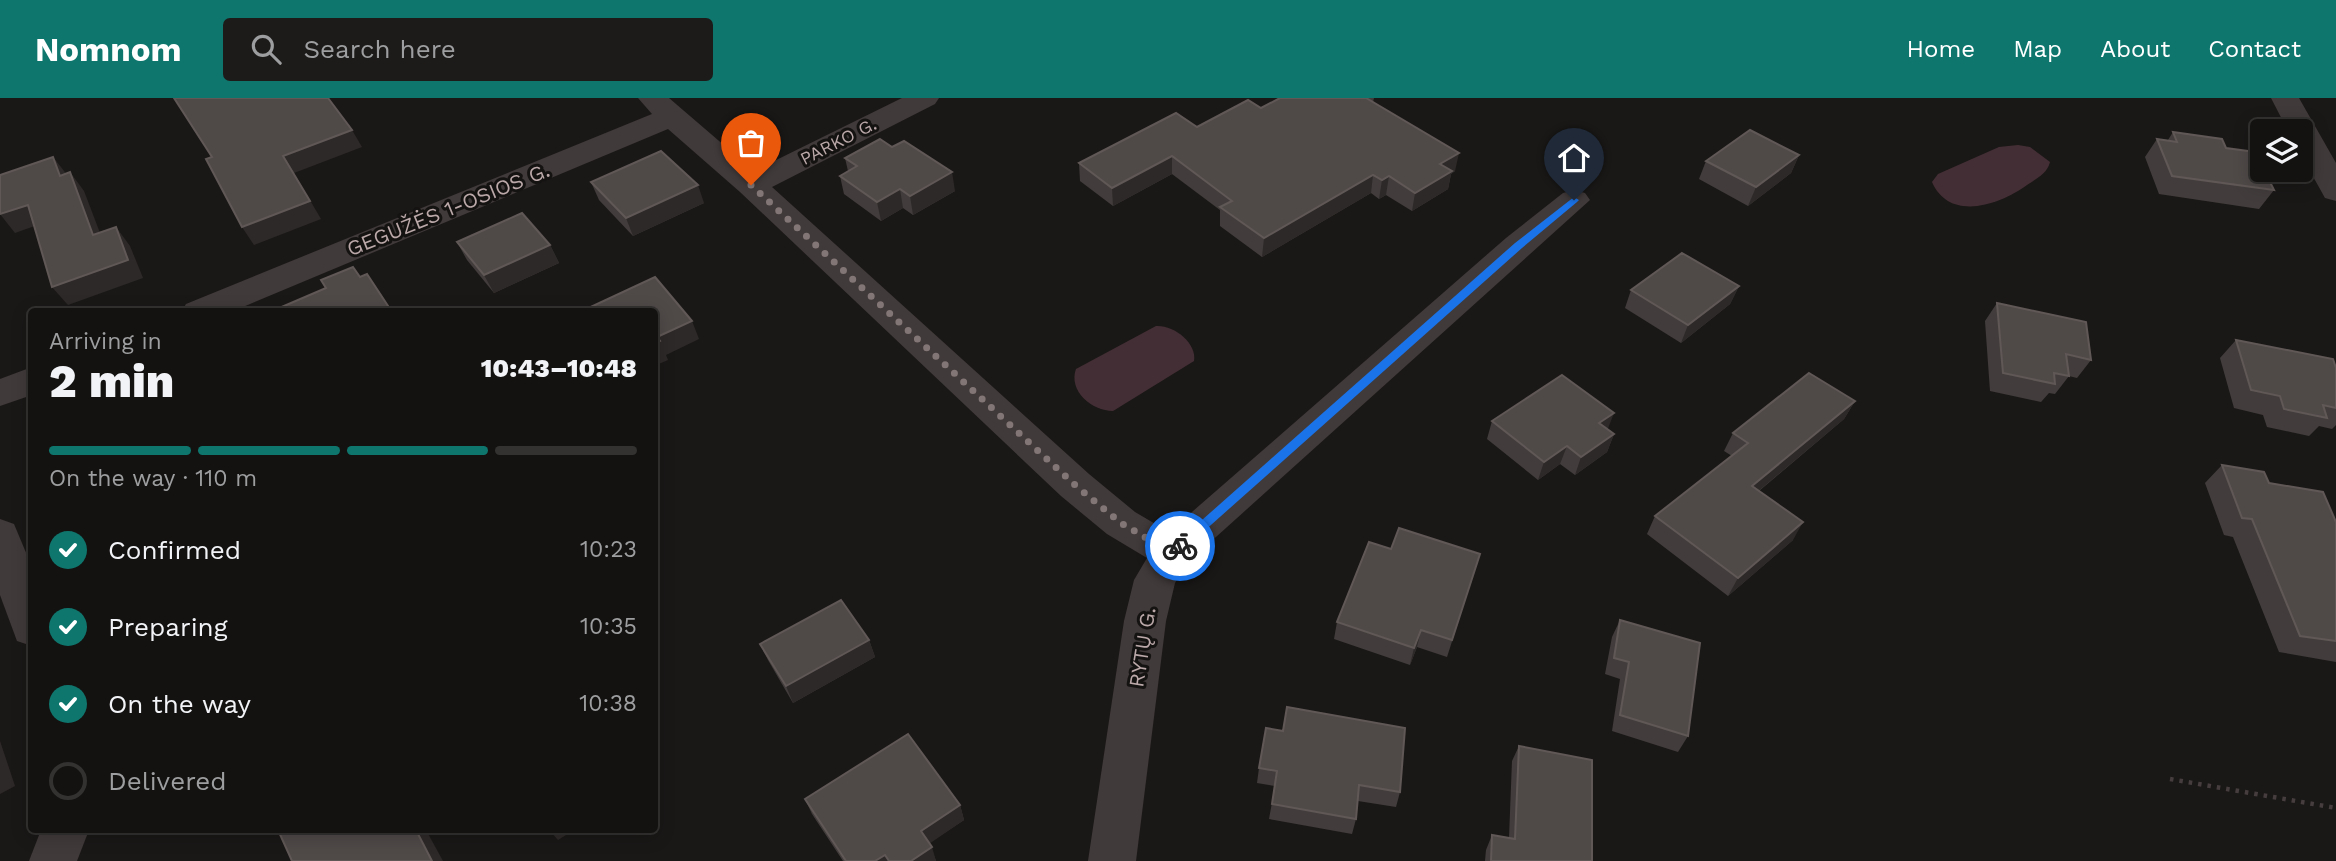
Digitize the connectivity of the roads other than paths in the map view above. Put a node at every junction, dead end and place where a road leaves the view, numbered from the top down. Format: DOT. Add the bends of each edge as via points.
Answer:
graph roads {
  1 [pos="925,98"];
  2 [pos="2285,98"];
  3 [pos="662,108"];
  4 [pos="751,185"];
  5 [pos="2336,191"];
  6 [pos="1574,200"];
  7 [pos="207,308"];
  8 [pos="28,382"];
  9 [pos="0,393"];
  10 [pos="0,535"];
  11 [pos="1172,553"];
  12 [pos="28,616"];
  13 [pos="64,833"];
  14 [pos="54,861"];
  15 [pos="1112,861"];
  1 -- 4 [label="street, PARKO G."];
  2 -- 5 [label="street"];
  3 -- 4 [label="street"];
  3 -- 7 [label="street, GEGUŽĖS 1-OSIOS G."];
  4 -- 11 [label="street" via="1075,485 1121,523"];
  6 -- 11 [label="street, RYTŲ G."];
  8 -- 9 [label="street"];
  10 -- 12 [label="street"];
  11 -- 15 [label="street, RYTŲ G." via="1155,580 1145,621"];
  13 -- 14 [label="street"];
}
